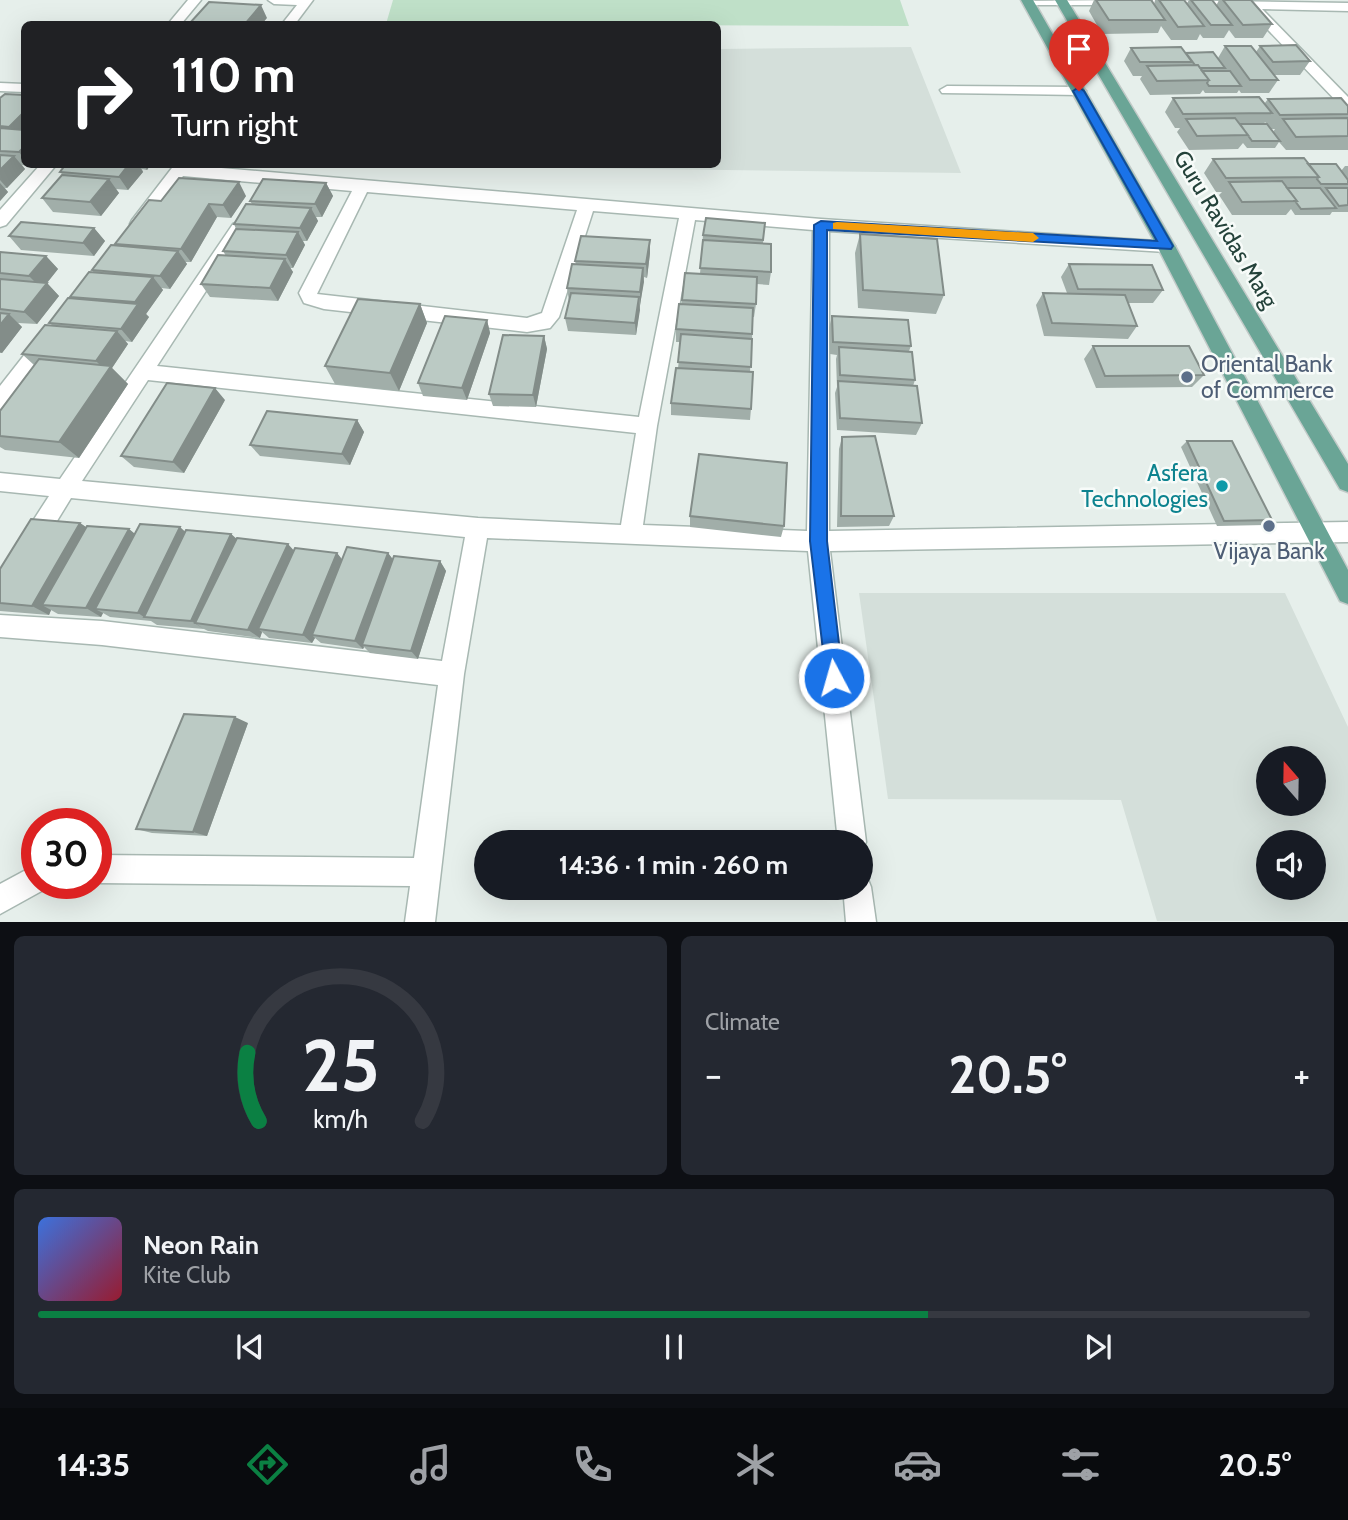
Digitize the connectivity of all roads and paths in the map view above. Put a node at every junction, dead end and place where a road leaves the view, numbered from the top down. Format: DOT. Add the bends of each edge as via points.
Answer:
graph roads {
  1 [pos="195,0"];
  2 [pos="274,0"];
  3 [pos="1027,0"];
  4 [pos="1061,0"];
  5 [pos="307,1"];
  6 [pos="1248,1"];
  7 [pos="1348,7"];
  8 [pos="177,21"];
  9 [pos="291,21"];
  10 [pos="0,87"];
  11 [pos="21,88"];
  12 [pos="947,90"];
  13 [pos="1079,91"];
  14 [pos="1348,105"];
  15 [pos="46,168"];
  16 [pos="181,168"];
  17 [pos="271,179"];
  18 [pos="361,188"];
  19 [pos="587,205"];
  20 [pos="688,214"];
  21 [pos="0,221"];
  22 [pos="821,225"];
  23 [pos="128,237"];
  24 [pos="1166,246"];
  25 [pos="60,324"];
  26 [pos="142,372"];
  27 [pos="0,401"];
  28 [pos="647,426"];
  29 [pos="0,482"];
  30 [pos="1348,483"];
  31 [pos="64,489"];
  32 [pos="478,528"];
  33 [pos="1348,532"];
  34 [pos="1315,533"];
  35 [pos="631,535"];
  36 [pos="818,541"];
  37 [pos="0,593"];
  38 [pos="1348,593"];
  39 [pos="0,626"];
  40 [pos="452,674"];
  41 [pos="851,830"];
  42 [pos="112,869"];
  43 [pos="426,872"];
  44 [pos="21,888"];
  45 [pos="0,900"];
  46 [pos="858,900"];
  47 [pos="420,922"];
  48 [pos="861,922"];
  1 -- 8 [label="street"];
  2 -- 5 [label="street"];
  3 -- 4 [label="street"];
  3 -- 13 [label="main road"];
  4 -- 6 [label="street"];
  4 -- 30 [label="main road, Guru Ravidas Marg"];
  5 -- 9 [label="street"];
  6 -- 7 [label="street"];
  6 -- 14 [label="street"];
  10 -- 11 [label="street"];
  12 -- 13 [label="street"];
  13 -- 24 [label="main road"];
  15 -- 21 [label="street"];
  16 -- 17 [label="street"];
  16 -- 23 [label="street"];
  17 -- 18 [label="street"];
  17 -- 26 [label="street"];
  18 -- 19 [label="street"];
  18 -- 19 [label="street" via="308,293 310,298 527,325 550,317"];
  19 -- 20 [label="street"];
  20 -- 22 [label="street"];
  20 -- 28 [label="street"];
  22 -- 24 [label="street"];
  22 -- 36 [label="street"];
  24 -- 34 [label="main road"];
  25 -- 27 [label="street"];
  26 -- 28 [label="street"];
  26 -- 31 [label="street"];
  28 -- 35 [label="street"];
  29 -- 31 [label="street"];
  31 -- 32 [label="street"];
  31 -- 37 [label="street"];
  32 -- 35 [label="street"];
  32 -- 40 [label="street"];
  33 -- 34 [label="street"];
  34 -- 36 [label="street"];
  34 -- 38 [label="main road"];
  35 -- 36 [label="street"];
  36 -- 41 [label="street"];
  39 -- 40 [label="street" via="102,633"];
  40 -- 43 [label="street"];
  42 -- 43 [label="street"];
  43 -- 47 [label="street"];
  44 -- 45 [label="street"];
  46 -- 48 [label="street"];
}
